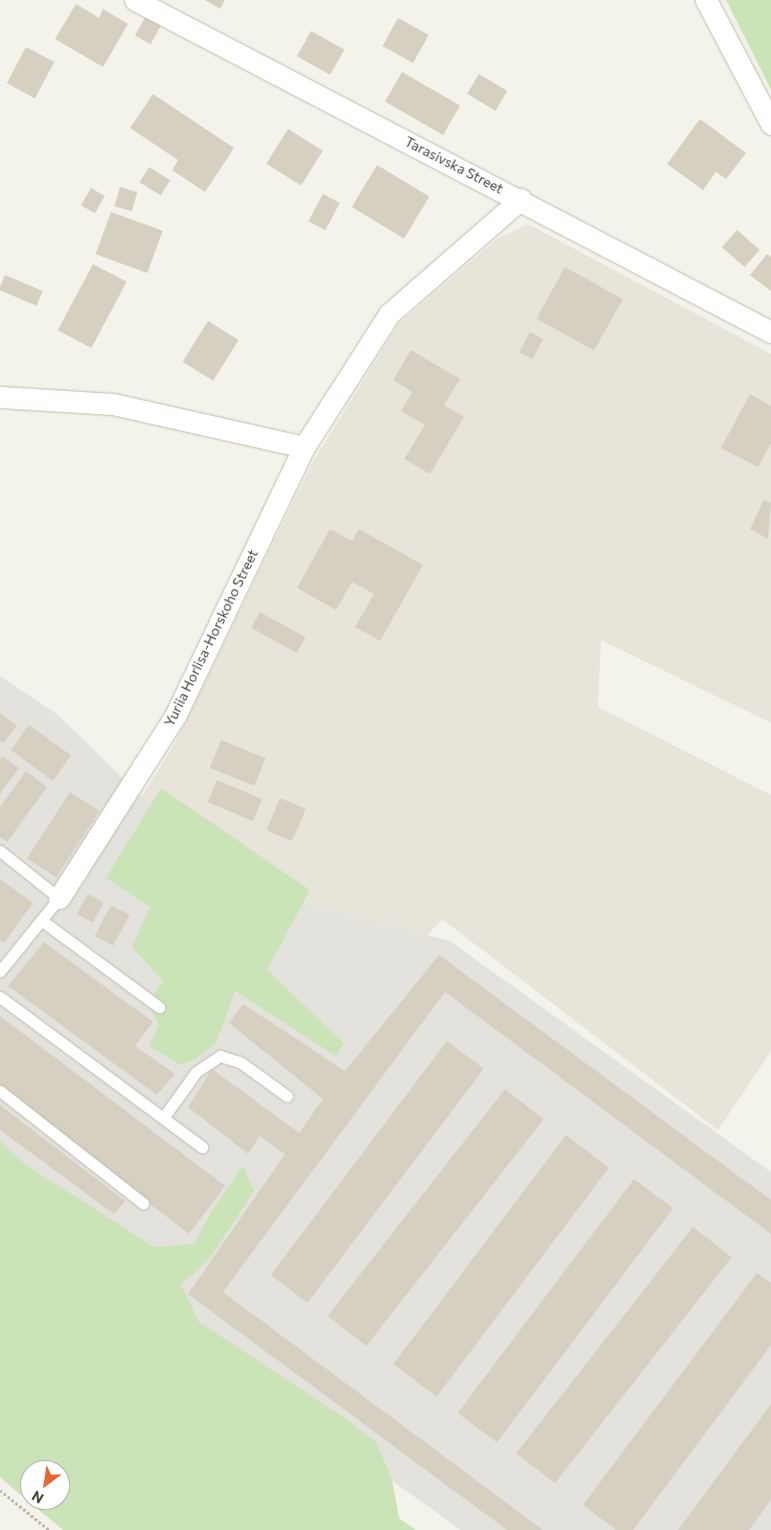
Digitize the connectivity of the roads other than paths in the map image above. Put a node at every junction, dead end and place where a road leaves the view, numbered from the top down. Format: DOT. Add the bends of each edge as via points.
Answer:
graph roads {
  1 [pos="135,0"];
  2 [pos="706,0"];
  3 [pos="771,124"];
  4 [pos="520,200"];
  5 [pos="771,332"];
  6 [pos="0,397"];
  7 [pos="304,447"];
  8 [pos="0,852"];
  9 [pos="59,898"];
  10 [pos="41,920"];
  11 [pos="2,963"];
  12 [pos="0,997"];
  13 [pos="159,1007"];
  14 [pos="0,1091"];
  15 [pos="287,1096"];
  16 [pos="163,1118"];
  17 [pos="202,1147"];
  18 [pos="143,1203"];
  1 -- 4 [label="street, Tarasivska Street"];
  2 -- 3 [label="street"];
  4 -- 5 [label="street, Tarasivska Street"];
  4 -- 7 [label="street, Yuriia Horlisa-Horskoho Street" via="389,314"];
  6 -- 7 [label="street" via="113,404"];
  7 -- 9 [label="street, Yuriia Horlisa-Horskoho Street" via="176,714"];
  8 -- 9 [label="lane"];
  9 -- 10 [label="lane"];
  10 -- 11 [label="lane"];
  10 -- 13 [label="lane"];
  12 -- 16 [label="lane"];
  14 -- 18 [label="lane"];
  15 -- 16 [label="lane" via="240,1062 220,1056 196,1072"];
  16 -- 17 [label="lane"];
}
